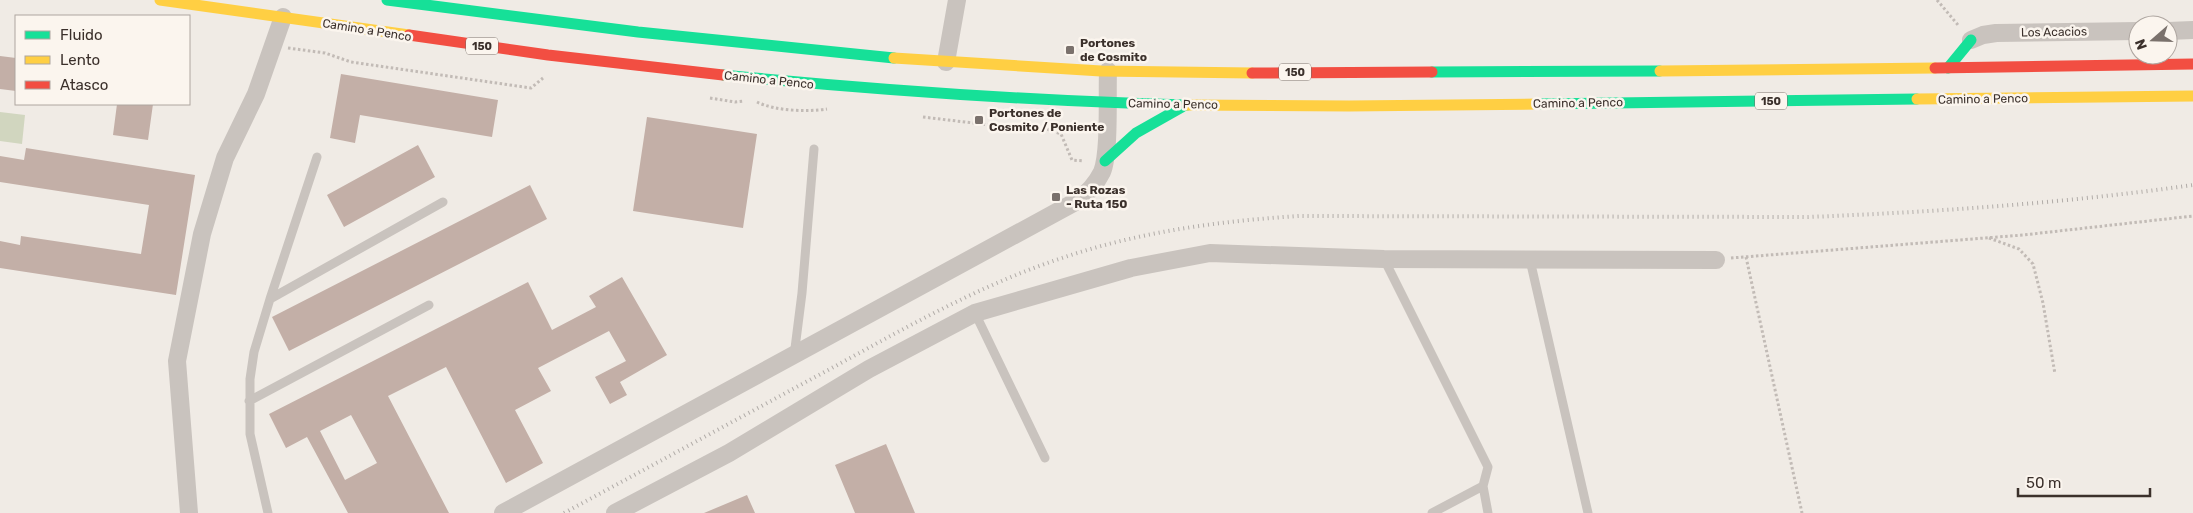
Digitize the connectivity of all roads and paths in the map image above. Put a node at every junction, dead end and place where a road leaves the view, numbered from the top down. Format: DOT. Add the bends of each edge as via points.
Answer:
graph roads {
  1 [pos="160,0"];
  2 [pos="388,0"];
  3 [pos="957,0"];
  4 [pos="1937,0"];
  5 [pos="534,7"];
  6 [pos="284,17"];
  7 [pos="547,22"];
  8 [pos="2178,30"];
  9 [pos="2193,30"];
  10 [pos="2128,31"];
  11 [pos="1971,40"];
  12 [pos="273,46"];
  13 [pos="946,62"];
  14 [pos="2193,64"];
  15 [pos="1948,68"];
  16 [pos="1108,71"];
  17 [pos="547,77"];
  18 [pos="2193,96"];
  19 [pos="706,98"];
  20 [pos="1107,103"];
  21 [pos="1186,105"];
  22 [pos="832,108"];
  23 [pos="920,116"];
  24 [pos="814,150"];
  25 [pos="317,157"];
  26 [pos="1105,161"];
  27 [pos="443,202"];
  28 [pos="2193,216"];
  29 [pos="1989,238"];
  30 [pos="1746,257"];
  31 [pos="1384,259"];
  32 [pos="1530,260"];
  33 [pos="1716,260"];
  34 [pos="270,298"];
  35 [pos="429,306"];
  36 [pos="975,313"];
  37 [pos="794,356"];
  38 [pos="2054,374"];
  39 [pos="249,401"];
  40 [pos="1045,458"];
  41 [pos="1483,486"];
  42 [pos="189,513"];
  43 [pos="268,513"];
  44 [pos="503,513"];
  45 [pos="615,513"];
  46 [pos="1432,513"];
  47 [pos="1488,513"];
  48 [pos="1588,513"];
  49 [pos="1802,513"];
  1 -- 6 [label="highway, Camino a Penco / 150"];
  2 -- 7 [label="highway, 150"];
  3 -- 13 [label="street"];
  4 -- 11 [label="path"];
  5 -- 7 [label="highway"];
  6 -- 12 [label="street"];
  6 -- 20 [label="highway, Camino a Penco / 150" via="548,56 681,71 875,90"];
  7 -- 13 [label="highway, 150" via="749,46"];
  8 -- 9 [label="street"];
  10 -- 11 [label="street, Los Acacios" via="1996,33"];
  11 -- 15 [label="highway"];
  12 -- 17 [label="path" via="325,53 351,62 531,88"];
  12 -- 42 [label="street" via="256,94 226,158 202,234 177,361"];
  13 -- 16 [label="highway, 150"];
  14 -- 15 [label="highway, 150"];
  15 -- 16 [label="highway, 150"];
  16 -- 20 [label="street"];
  18 -- 21 [label="highway, Camino a Penco / 150"];
  19 -- 22 [label="path" via="754,101 764,106 810,112"];
  20 -- 21 [label="highway, Camino a Penco / 150"];
  20 -- 26 [label="street"];
  21 -- 26 [label="highway" via="1136,132"];
  23 -- 26 [label="path" via="990,126 1047,129 1061,134 1072,160"];
  24 -- 37 [label="lane"];
  25 -- 34 [label="lane"];
  26 -- 37 [label="street" via="1092,188 1066,208"];
  27 -- 34 [label="lane"];
  28 -- 29 [label="path"];
  29 -- 30 [label="path"];
  29 -- 38 [label="path" via="2018,249 2033,264 2043,303"];
  30 -- 33 [label="path"];
  30 -- 49 [label="path"];
  31 -- 32 [label="street"];
  31 -- 36 [label="street" via="1210,253 1131,268"];
  31 -- 41 [label="lane" via="1488,467"];
  32 -- 33 [label="street"];
  32 -- 48 [label="lane"];
  34 -- 39 [label="lane" via="254,352"];
  35 -- 39 [label="lane"];
  36 -- 40 [label="lane"];
  36 -- 45 [label="street" via="869,369 729,453"];
  37 -- 44 [label="street"];
  39 -- 43 [label="lane" via="250,434"];
  41 -- 46 [label="lane"];
  41 -- 47 [label="lane"];
}
